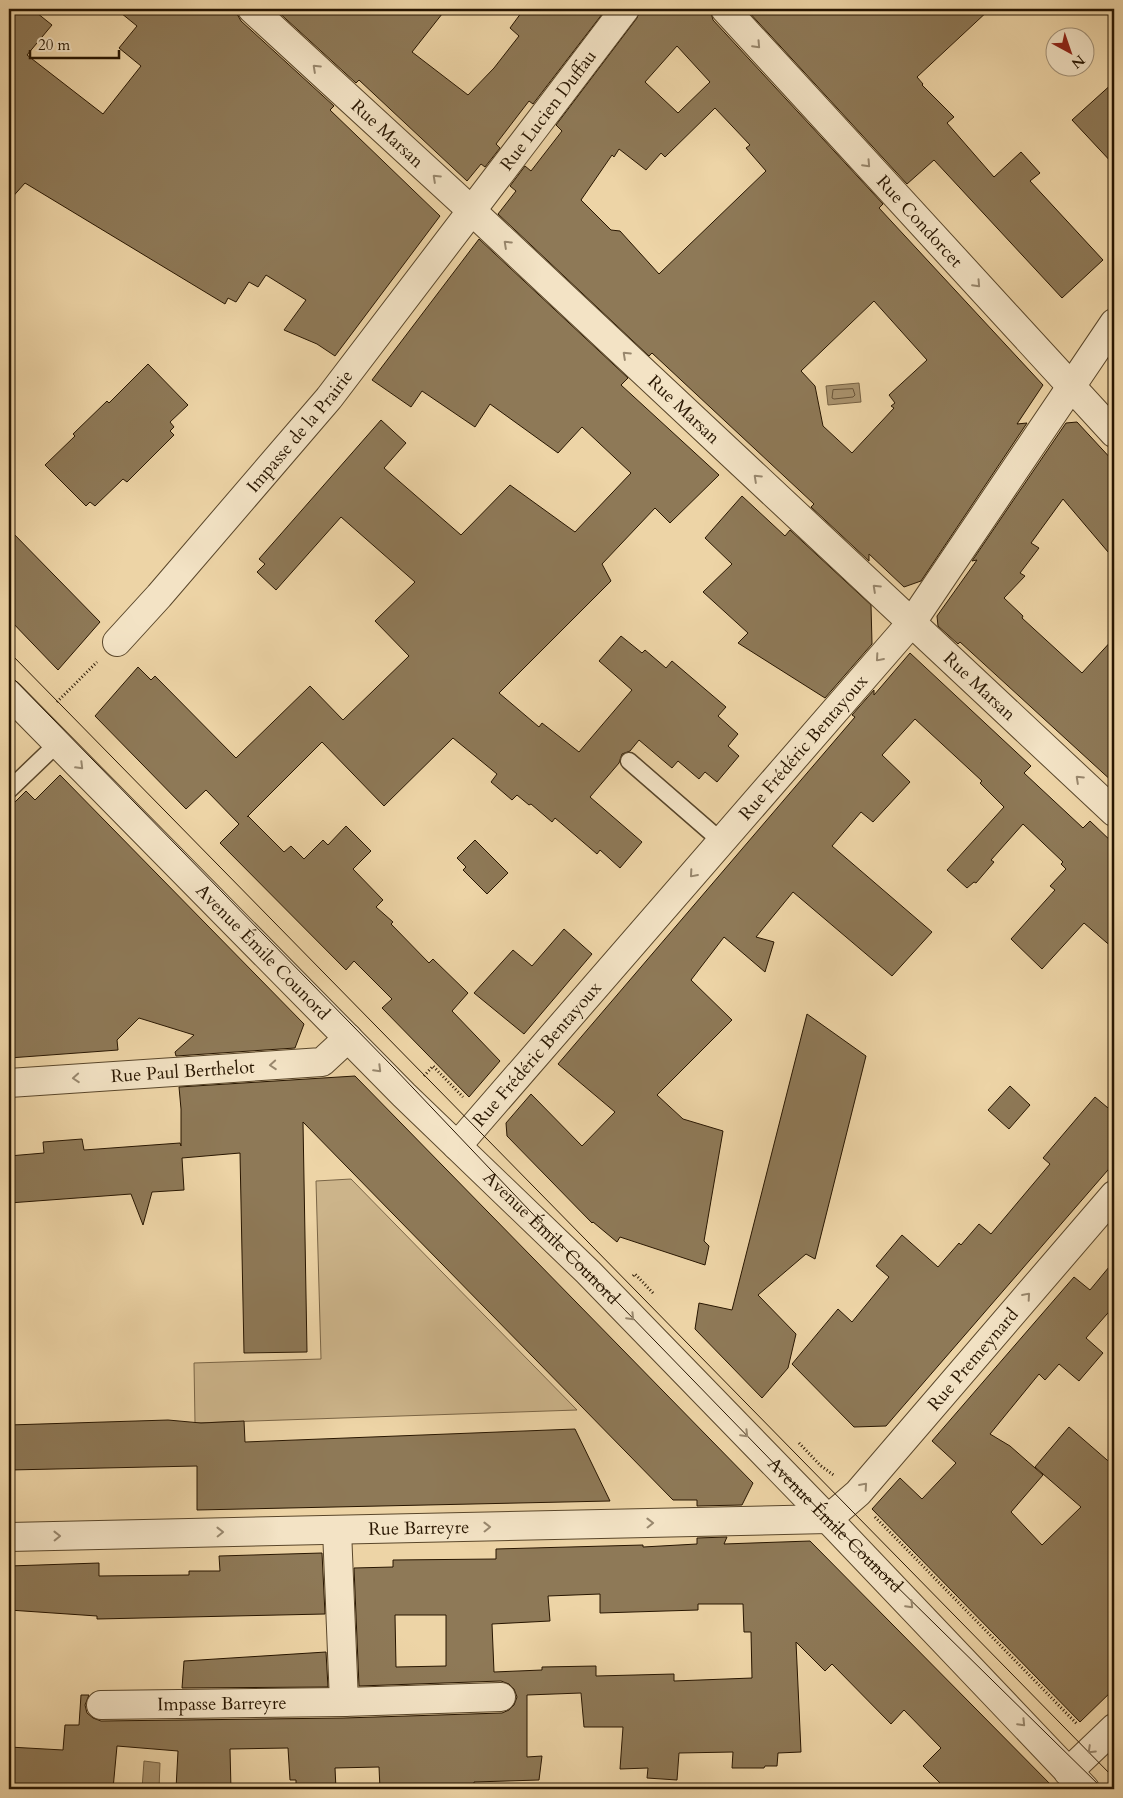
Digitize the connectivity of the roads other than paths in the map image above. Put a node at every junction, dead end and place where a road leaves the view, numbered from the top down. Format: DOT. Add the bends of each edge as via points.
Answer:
graph roads {
  1 [pos="252,9"];
  2 [pos="625,9"];
  3 [pos="724,9"];
  4 [pos="472,211"];
  5 [pos="1114,323"];
  6 [pos="1071,386"];
  7 [pos="1114,433"];
  8 [pos="912,622"];
  9 [pos="117,642"];
  10 [pos="9,694"];
  11 [pos="58,743"];
  12 [pos="629,761"];
  13 [pos="9,790"];
  14 [pos="1114,812"];
  15 [pos="720,841"];
  16 [pos="348,1038"];
  17 [pos="9,1083"];
  18 [pos="457,1146"];
  19 [pos="1114,1194"];
  20 [pos="828,1519"];
  21 [pos="337,1530"];
  22 [pos="9,1537"];
  23 [pos="501,1697"];
  24 [pos="344,1702"];
  25 [pos="101,1705"];
  26 [pos="1108,1734"];
  27 [pos="1077,1781"];
  4 -- 1 [label="street, Rue Marsan, one-way"];
  2 -- 4 [label="street, Rue Lucien Duffau"];
  3 -- 6 [label="street, Rue Condorcet, one-way"];
  8 -- 4 [label="street, Rue Marsan, one-way"];
  4 -- 9 [label="street, Impasse de la Prairie" via="329,398"];
  5 -- 6 [label="street, Rue Frédéric Bentayoux"];
  6 -- 7 [label="street, Rue Condorcet"];
  6 -- 8 [label="street, Rue Frédéric Bentayoux"];
  14 -- 8 [label="street, Rue Marsan, one-way"];
  8 -- 15 [label="street, Rue Frédéric Bentayoux, one-way"];
  10 -- 11 [label="street, Avenue Émile Counord"];
  11 -- 13 [label="lane"];
  11 -- 16 [label="street, Avenue Émile Counord, one-way"];
  12 -- 15 [label="lane"];
  15 -- 18 [label="street, Rue Frédéric Bentayoux, one-way"];
  16 -- 17 [label="street, Rue Paul Berthelot, one-way" via="322,1062"];
  16 -- 18 [label="street, Avenue Émile Counord, one-way"];
  18 -- 20 [label="street, Avenue Émile Counord, one-way" via="588,1272"];
  20 -- 19 [label="street, Rue Premeynard, one-way" via="858,1493"];
  21 -- 20 [label="street, Rue Barreyre, one-way"];
  20 -- 27 [label="street, Avenue Émile Counord, one-way"];
  22 -- 21 [label="street, Rue Barreyre, one-way"];
  21 -- 24 [label="street"];
  23 -- 24 [label="street, Impasse Barreyre"];
  24 -- 25 [label="street, Impasse Barreyre"];
  26 -- 27 [label="street, one-way"];
}
